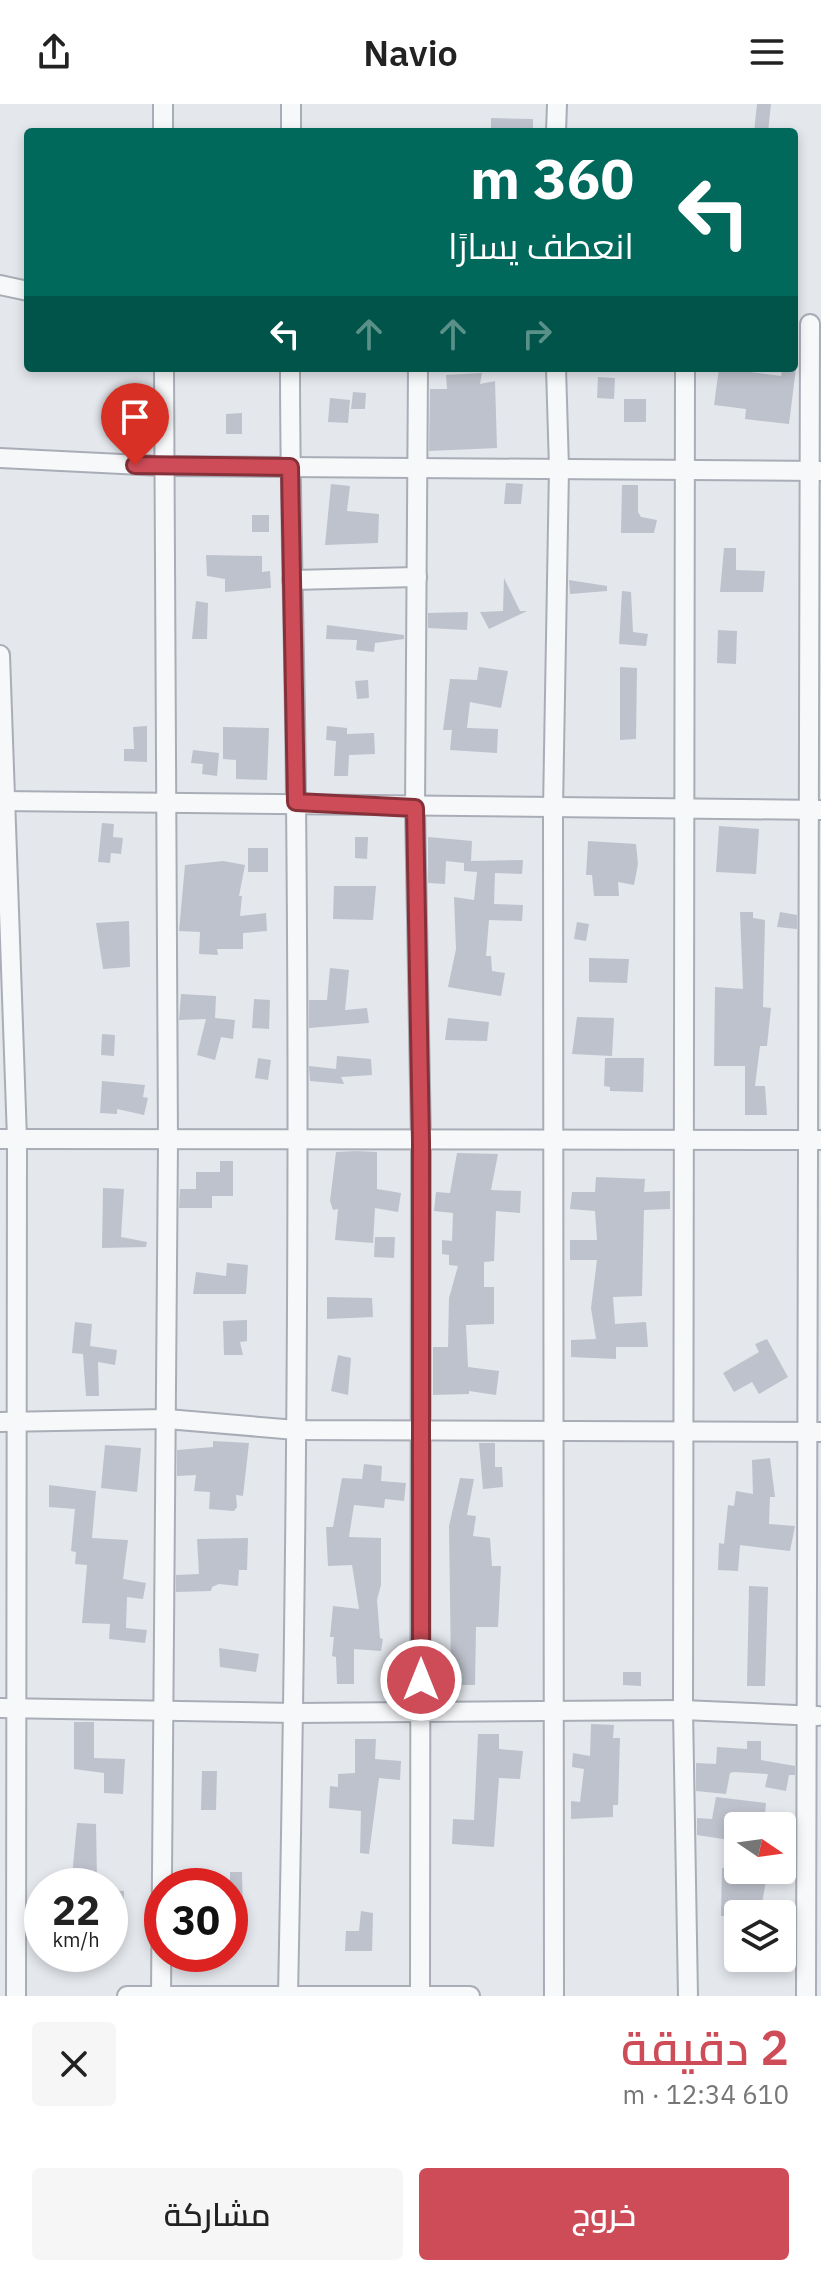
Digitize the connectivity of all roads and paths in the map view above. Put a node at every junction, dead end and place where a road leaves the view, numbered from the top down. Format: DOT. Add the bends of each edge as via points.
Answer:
graph roads {
  1 [pos="163,104"];
  2 [pos="291,104"];
  3 [pos="557,104"];
  4 [pos="163,128"];
  5 [pos="291,128"];
  6 [pos="556,128"];
  7 [pos="0,285"];
  8 [pos="24,290"];
  9 [pos="808,324"];
  10 [pos="164,372"];
  11 [pos="290,372"];
  12 [pos="418,372"];
  13 [pos="556,372"];
  14 [pos="685,372"];
  15 [pos="0,458"];
  16 [pos="162,466"];
  17 [pos="418,466"];
  18 [pos="290,467"];
  19 [pos="559,468"];
  20 [pos="684,469"];
  21 [pos="815,471"];
  22 [pos="417,577"];
  23 [pos="292,580"];
  24 [pos="0,655"];
  25 [pos="2,801"];
  26 [pos="164,801"];
  27 [pos="296,802"];
  28 [pos="415,808"];
  29 [pos="685,808"];
  30 [pos="553,809"];
  31 [pos="814,810"];
  32 [pos="556,1138"];
  33 [pos="8,1139"];
  34 [pos="684,1139"];
  35 [pos="813,1140"];
  36 [pos="295,1141"];
  37 [pos="168,1142"];
  38 [pos="421,1142"];
  39 [pos="167,1419"];
  40 [pos="8,1422"];
  41 [pos="296,1430"];
  42 [pos="419,1431"];
  43 [pos="814,1432"];
  44 [pos="685,1433"];
  45 [pos="555,1434"];
  46 [pos="7,1708"];
  47 [pos="555,1709"];
  48 [pos="683,1710"];
  49 [pos="162,1711"];
  50 [pos="421,1711"];
  51 [pos="295,1713"];
  52 [pos="815,1716"];
  53 [pos="288,1995"];
  54 [pos="16,1996"];
  55 [pos="127,1996"];
  56 [pos="161,1996"];
  57 [pos="420,1996"];
  58 [pos="470,1996"];
  59 [pos="554,1996"];
  60 [pos="688,1996"];
  61 [pos="806,1996"];
  1 -- 4 [label="street"];
  2 -- 5 [label="street"];
  3 -- 6 [label="street"];
  7 -- 8 [label="street"];
  9 -- 21 [label="street"];
  10 -- 16 [label="street"];
  11 -- 18 [label="street"];
  12 -- 17 [label="street"];
  13 -- 19 [label="street"];
  14 -- 20 [label="street"];
  15 -- 16 [label="street"];
  16 -- 18 [label="street"];
  16 -- 26 [label="street"];
  17 -- 18 [label="street"];
  17 -- 19 [label="street"];
  17 -- 22 [label="street"];
  18 -- 23 [label="street"];
  19 -- 20 [label="street"];
  19 -- 30 [label="street"];
  20 -- 21 [label="street"];
  20 -- 29 [label="street"];
  21 -- 31 [label="street"];
  22 -- 23 [label="street"];
  22 -- 28 [label="street"];
  23 -- 27 [label="street"];
  24 -- 25 [label="street"];
  25 -- 26 [label="street"];
  25 -- 33 [label="street"];
  26 -- 27 [label="street"];
  26 -- 37 [label="street"];
  27 -- 28 [label="street"];
  27 -- 36 [label="street"];
  28 -- 30 [label="street"];
  28 -- 38 [label="street"];
  29 -- 30 [label="street"];
  29 -- 31 [label="street"];
  29 -- 34 [label="street"];
  30 -- 32 [label="street"];
  31 -- 35 [label="street"];
  32 -- 34 [label="street"];
  32 -- 38 [label="street"];
  32 -- 45 [label="street"];
  33 -- 37 [label="street"];
  33 -- 40 [label="street"];
  34 -- 35 [label="street"];
  34 -- 44 [label="street"];
  35 -- 43 [label="street"];
  36 -- 37 [label="street"];
  36 -- 38 [label="street"];
  36 -- 41 [label="street"];
  37 -- 39 [label="street"];
  38 -- 42 [label="street"];
  39 -- 40 [label="street"];
  39 -- 41 [label="street"];
  39 -- 49 [label="street"];
  40 -- 46 [label="street"];
  41 -- 42 [label="street"];
  41 -- 51 [label="street"];
  42 -- 45 [label="street"];
  42 -- 50 [label="street"];
  43 -- 44 [label="street"];
  43 -- 52 [label="street"];
  44 -- 45 [label="street"];
  44 -- 48 [label="street"];
  45 -- 47 [label="street"];
  46 -- 49 [label="street"];
  46 -- 54 [label="street"];
  47 -- 48 [label="street"];
  47 -- 50 [label="street"];
  47 -- 59 [label="street"];
  48 -- 52 [label="street"];
  48 -- 60 [label="street"];
  49 -- 51 [label="street"];
  49 -- 56 [label="street"];
  50 -- 51 [label="street"];
  50 -- 57 [label="street"];
  51 -- 53 [label="street"];
  52 -- 61 [label="street"];
  53 -- 56 [label="street"];
  53 -- 57 [label="street"];
  55 -- 56 [label="street"];
  57 -- 58 [label="street"];
}
